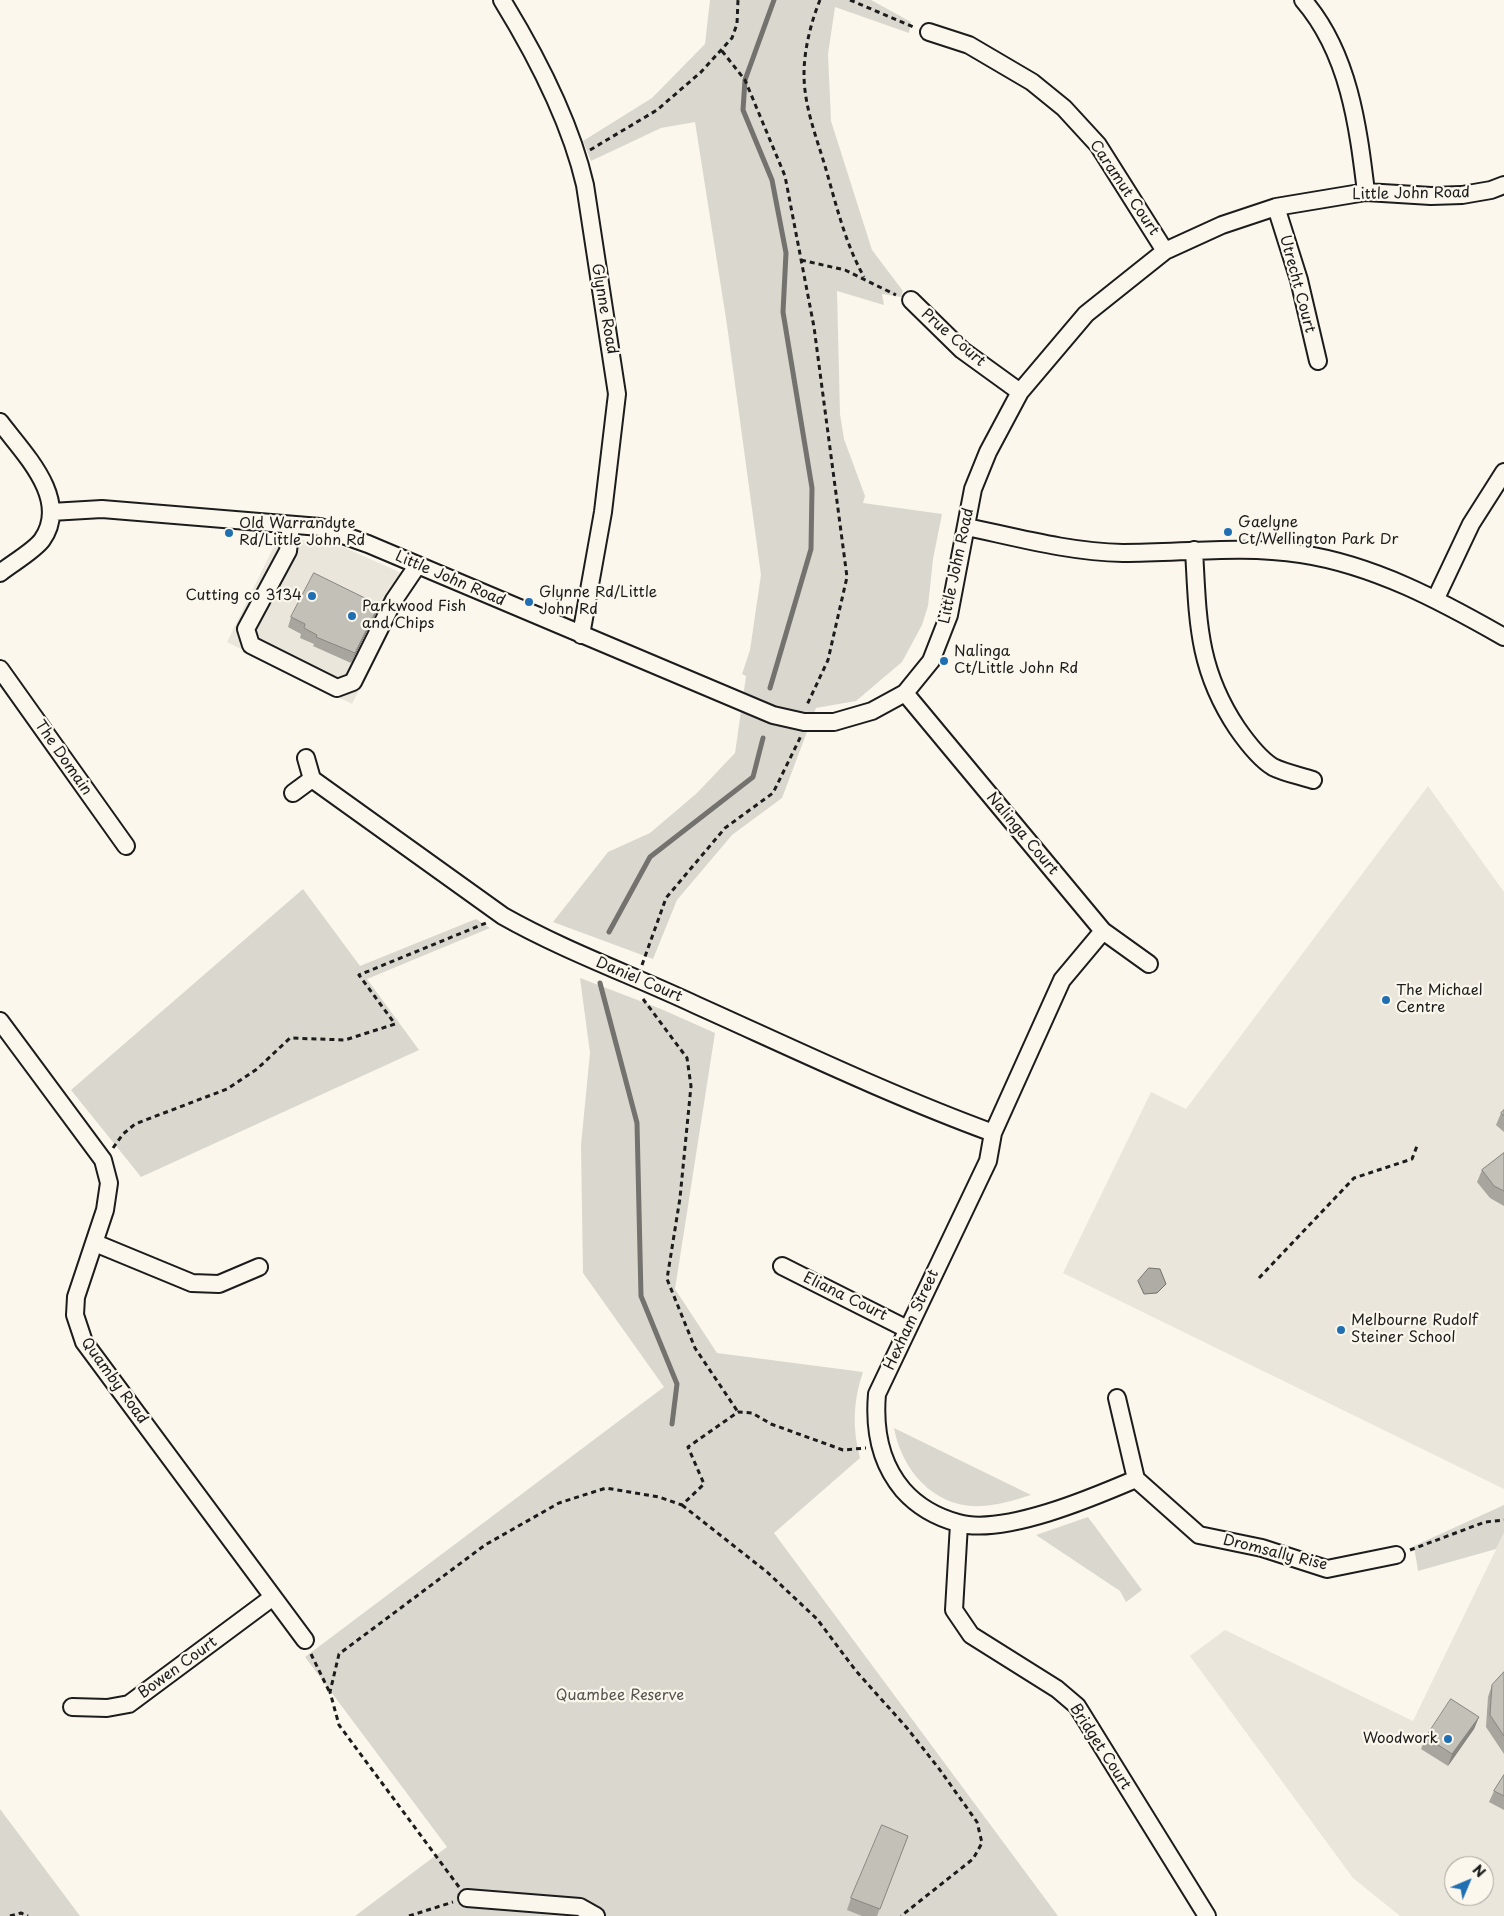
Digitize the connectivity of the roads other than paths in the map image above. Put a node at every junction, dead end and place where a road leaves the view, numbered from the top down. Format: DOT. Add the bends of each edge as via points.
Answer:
graph roads {
  1 [pos="502,0"];
  2 [pos="1303,0"];
  3 [pos="929,32"];
  4 [pos="1504,185"];
  5 [pos="1366,192"];
  6 [pos="1276,207"];
  7 [pos="1165,251"];
  8 [pos="911,300"];
  9 [pos="1318,361"];
  10 [pos="1020,392"];
  11 [pos="0,422"];
  12 [pos="1504,472"];
  13 [pos="50,512"];
  14 [pos="291,525"];
  15 [pos="967,527"];
  16 [pos="1194,550"];
  17 [pos="417,566"];
  18 [pos="0,573"];
  19 [pos="1436,598"];
  20 [pos="581,635"];
  21 [pos="1504,637"];
  22 [pos="0,669"];
  23 [pos="905,693"];
  24 [pos="306,758"];
  25 [pos="312,779"];
  26 [pos="1313,780"];
  27 [pos="293,793"];
  28 [pos="126,846"];
  29 [pos="1103,931"];
  30 [pos="1150,964"];
  31 [pos="0,1022"];
  32 [pos="992,1133"];
  33 [pos="95,1243"];
  34 [pos="782,1266"];
  35 [pos="259,1267"];
  36 [pos="907,1328"];
  37 [pos="1117,1398"];
  38 [pos="1136,1479"];
  39 [pos="959,1524"];
  40 [pos="1396,1555"];
  41 [pos="273,1597"];
  42 [pos="305,1640"];
  43 [pos="72,1707"];
  44 [pos="467,1898"];
  45 [pos="596,1916"];
  46 [pos="1208,1916"];
  1 -- 20 [label="street, Glynne Road" via="546,82 578,156 617,394 603,512"];
  2 -- 5 [label="street" via="1313,11 1341,65 1358,127"];
  3 -- 7 [label="street, Caramut Court" via="969,45 1032,82 1064,108 1098,145"];
  4 -- 5 [label="street, Little John Road" via="1462,195"];
  5 -- 6 [label="street, Little John Road"];
  6 -- 7 [label="street, Little John Road" via="1222,225"];
  6 -- 9 [label="street, Utrecht Court"];
  7 -- 10 [label="street, Little John Road" via="1086,314"];
  8 -- 10 [label="street, Prue Court" via="962,350"];
  10 -- 15 [label="street, Little John Road" via="977,480"];
  11 -- 13 [label="street" via="46,488"];
  12 -- 19 [label="street" via="1471,524"];
  13 -- 14 [label="street, Little John Road" via="102,509"];
  13 -- 18 [label="street" via="42,540"];
  14 -- 17 [label="street, Little John Road" via="320,527 342,534"];
  14 -- 17 [label="street" via="288,550 246,629 251,645 337,688 353,682 394,600"];
  15 -- 16 [label="street" via="1074,550 1124,553"];
  15 -- 23 [label="street, Little John Road" via="945,624 932,660"];
  16 -- 19 [label="street" via="1251,549 1303,554 1369,572"];
  16 -- 26 [label="street" via="1200,636 1205,664 1221,705 1245,740 1273,767"];
  17 -- 20 [label="street, Little John Road"];
  19 -- 21 [label="street"];
  20 -- 23 [label="street, Little John Road" via="773,715 804,722 834,722 872,711"];
  22 -- 28 [label="street, The Domain"];
  23 -- 29 [label="street, Nalinga Court"];
  24 -- 25 [label="street"];
  25 -- 27 [label="street"];
  25 -- 32 [label="street, Daniel Court" via="503,916 567,949 929,1110"];
  29 -- 30 [label="street, Nalinga Court"];
  29 -- 32 [label="street, Hexham Street" via="1062,980"];
  31 -- 33 [label="street, Quamby Road" via="103,1160 109,1184 106,1210"];
  32 -- 36 [label="street, Hexham Street" via="988,1161"];
  33 -- 35 [label="street" via="192,1283 219,1284"];
  33 -- 41 [label="street, Quamby Road" via="76,1297 74,1315 84,1342"];
  34 -- 36 [label="street, Eliana Court"];
  36 -- 39 [label="street, Hexham Street" via="877,1394 878,1444 893,1478 908,1495 927,1512"];
  37 -- 38 [label="street"];
  38 -- 39 [label="street, Hexham Street" via="1078,1504 999,1525"];
  38 -- 40 [label="street, Dromsally Rise" via="1200,1535 1262,1548 1327,1569"];
  39 -- 46 [label="street, Bridget Court" via="954,1610 962,1623 971,1634 1057,1689 1077,1706"];
  41 -- 42 [label="street, Quamby Road"];
  41 -- 43 [label="street, Bowen Court" via="129,1704 107,1708"];
  44 -- 45 [label="street" via="580,1907"];
}
